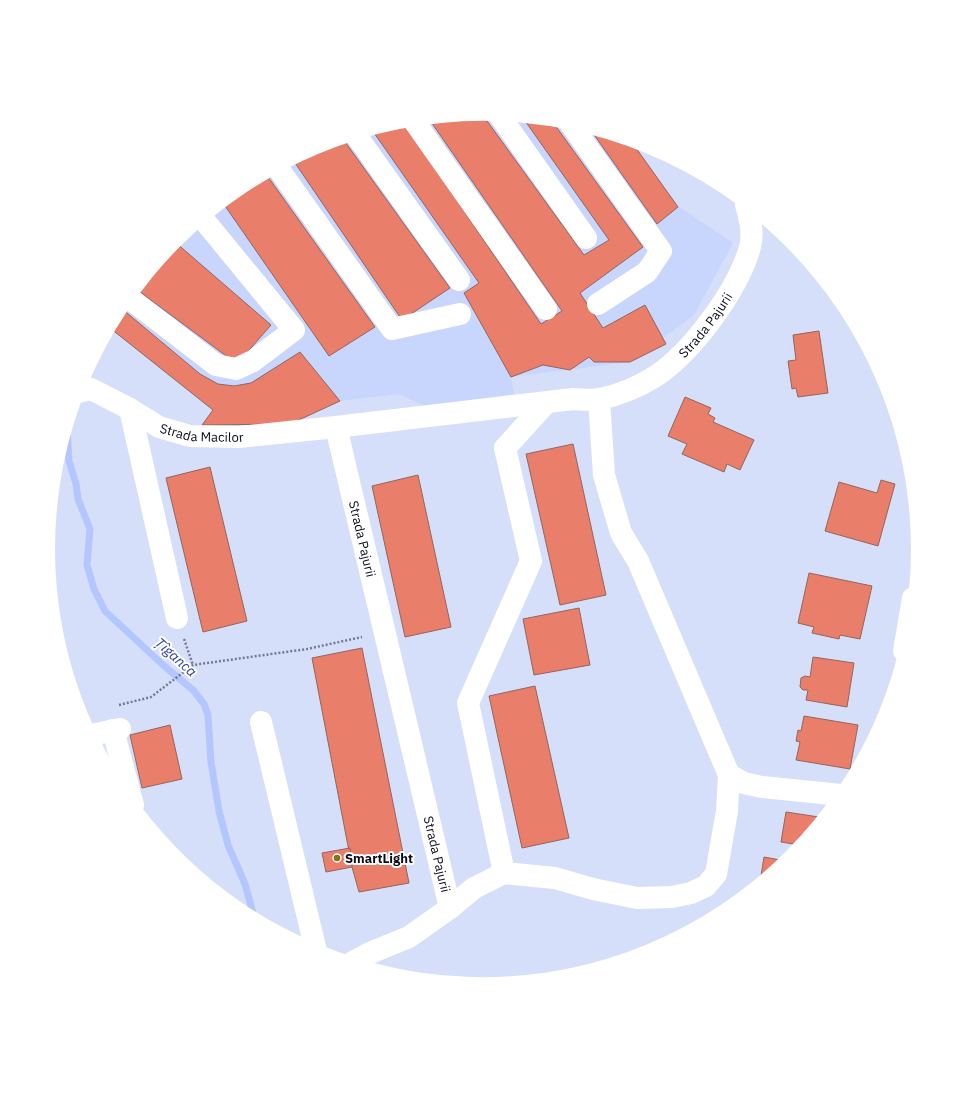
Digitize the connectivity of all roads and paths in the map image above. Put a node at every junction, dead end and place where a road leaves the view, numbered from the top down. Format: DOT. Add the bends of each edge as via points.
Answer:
graph roads {
  1 [pos="504,122"];
  2 [pos="418,126"];
  3 [pos="576,132"];
  4 [pos="359,140"];
  5 [pos="281,172"];
  6 [pos="748,212"];
  7 [pos="206,223"];
  8 [pos="586,238"];
  9 [pos="459,280"];
  10 [pos="134,302"];
  11 [pos="598,304"];
  12 [pos="546,309"];
  13 [pos="460,314"];
  14 [pos="85,391"];
  15 [pos="599,400"];
  16 [pos="546,403"];
  17 [pos="130,409"];
  18 [pos="336,427"];
  19 [pos="177,618"];
  20 [pos="384,632"];
  21 [pos="193,665"];
  22 [pos="151,697"];
  23 [pos="261,722"];
  24 [pos="97,734"];
  25 [pos="729,776"];
  26 [pos="130,792"];
  27 [pos="834,794"];
  28 [pos="504,873"];
  29 [pos="450,908"];
  30 [pos="314,942"];
  31 [pos="360,959"];
  1 -- 8 [label="street"];
  2 -- 12 [label="street"];
  3 -- 11 [label="street" via="661,251 647,272"];
  4 -- 9 [label="street"];
  5 -- 13 [label="street" via="392,329"];
  6 -- 15 [label="street, Strada Pajurii" via="752,232 750,246 727,297 705,327 682,355 656,376 630,390"];
  7 -- 10 [label="street" via="294,330 253,361 236,369 216,365"];
  14 -- 17 [label="street, Strada Macilor"];
  15 -- 16 [label="street, Strada Pajurii" via="573,399"];
  15 -- 25 [label="street" via="604,475 621,533 638,561"];
  16 -- 18 [label="street, Strada Pajurii"];
  16 -- 28 [label="street" via="505,448 531,561 468,703"];
  17 -- 18 [label="street, Strada Macilor" via="159,427 190,436 239,437"];
  17 -- 19 [label="street"];
  18 -- 20 [label="street, Strada Pajurii"];
  19 -- 21 [label="path"];
  20 -- 21 [label="path" via="307,649"];
  20 -- 29 [label="street, Strada Pajurii"];
  21 -- 22 [label="path"];
  23 -- 30 [label="street"];
  24 -- 26 [label="street" via="116,729"];
  25 -- 27 [label="street" via="762,787"];
  25 -- 28 [label="street" via="727,810 716,874 706,886 692,893 672,897 637,898 555,878"];
  28 -- 29 [label="street, Strada Pajurii" via="474,888"];
  29 -- 31 [label="street, Strada Pajurii" via="408,937"];
}
